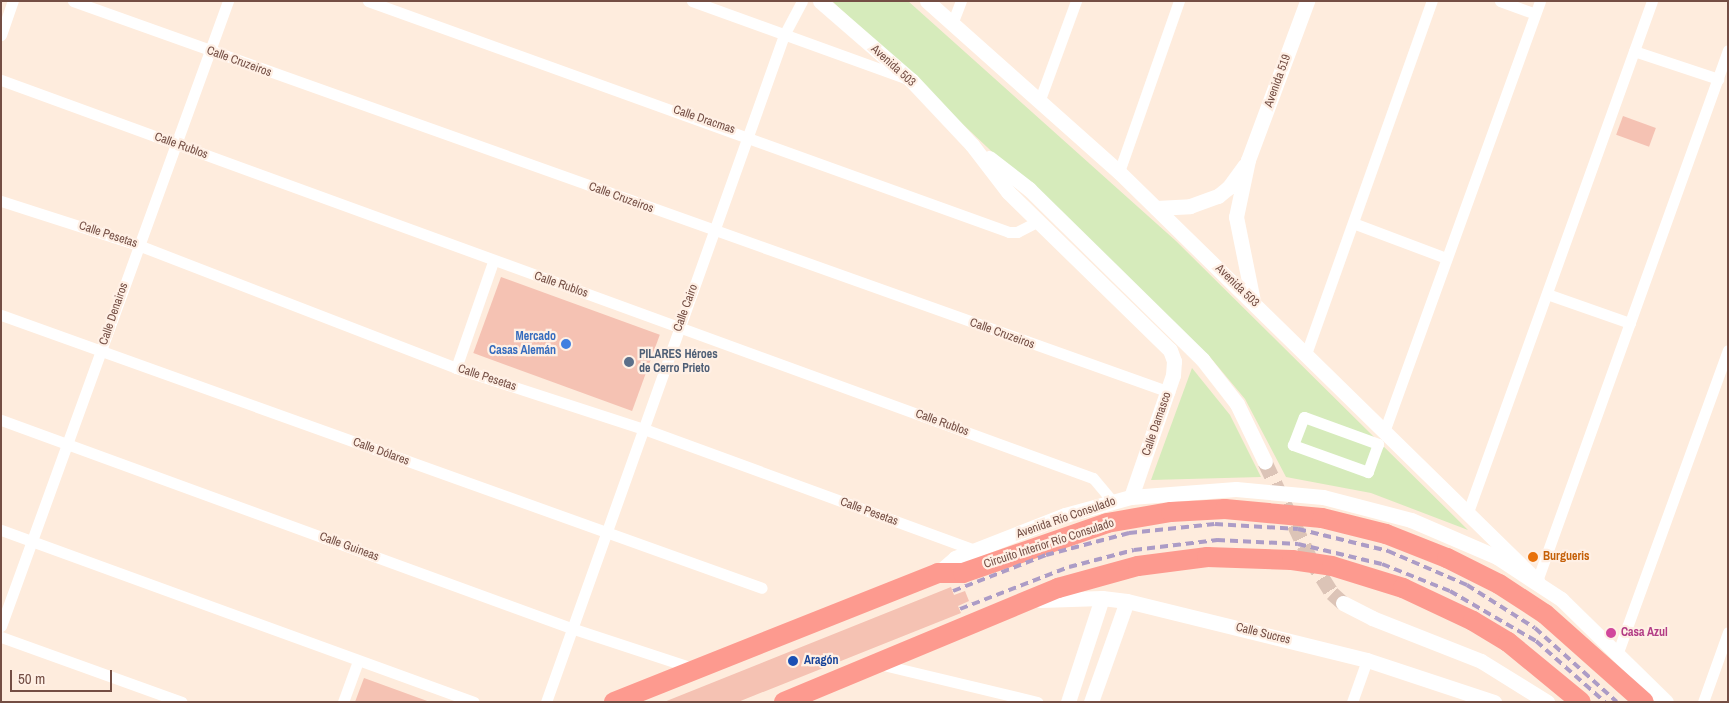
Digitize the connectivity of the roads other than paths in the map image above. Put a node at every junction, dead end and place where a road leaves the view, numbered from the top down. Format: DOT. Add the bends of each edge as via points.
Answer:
graph roads {
  1 [pos="14,1"];
  2 [pos="73,1"];
  3 [pos="228,1"];
  4 [pos="368,1"];
  5 [pos="692,1"];
  6 [pos="802,1"];
  7 [pos="820,1"];
  8 [pos="927,1"];
  9 [pos="961,1"];
  10 [pos="1076,1"];
  11 [pos="1179,1"];
  12 [pos="1307,1"];
  13 [pos="1432,1"];
  14 [pos="1500,1"];
  15 [pos="1540,1"];
  16 [pos="1652,1"];
  17 [pos="1536,14"];
  18 [pos="952,24"];
  19 [pos="1,35"];
  20 [pos="784,35"];
  21 [pos="1728,50"];
  22 [pos="1634,51"];
  23 [pos="209,52"];
  24 [pos="1718,79"];
  25 [pos="1,80"];
  26 [pos="911,80"];
  27 [pos="1039,102"];
  28 [pos="748,136"];
  29 [pos="176,144"];
  30 [pos="972,145"];
  31 [pos="1248,160"];
  32 [pos="1119,172"];
  33 [pos="1,201"];
  34 [pos="1156,208"];
  35 [pos="1039,221"];
  36 [pos="1353,223"];
  37 [pos="714,231"];
  38 [pos="138,245"];
  39 [pos="1446,258"];
  40 [pos="493,262"];
  41 [pos="1547,294"];
  42 [pos="1253,302"];
  43 [pos="1,314"];
  44 [pos="1630,323"];
  45 [pos="680,327"];
  46 [pos="1170,350"];
  47 [pos="101,351"];
  48 [pos="1306,354"];
  49 [pos="1727,354"];
  50 [pos="456,368"];
  51 [pos="1169,392"];
  52 [pos="1304,416"];
  53 [pos="1,420"];
  54 [pos="644,429"];
  55 [pos="1384,432"];
  56 [pos="67,444"];
  57 [pos="1265,462"];
  58 [pos="1131,497"];
  59 [pos="1112,501"];
  60 [pos="1468,512"];
  61 [pos="1,530"];
  62 [pos="605,533"];
  63 [pos="34,542"];
  64 [pos="975,550"];
  65 [pos="938,573"];
  66 [pos="1536,581"];
  67 [pos="762,588"];
  68 [pos="1102,598"];
  69 [pos="1127,601"];
  70 [pos="1027,602"];
  71 [pos="1344,602"];
  72 [pos="1,626"];
  73 [pos="571,628"];
  74 [pos="1728,632"];
  75 [pos="1,637"];
  76 [pos="1618,652"];
  77 [pos="1367,660"];
  78 [pos="358,661"];
  79 [pos="875,663"];
  80 [pos="698,669"];
  81 [pos="182,702"];
  82 [pos="343,702"];
  83 [pos="474,702"];
  84 [pos="546,702"];
  85 [pos="614,702"];
  86 [pos="784,702"];
  87 [pos="1037,702"];
  88 [pos="1068,702"];
  89 [pos="1091,702"];
  90 [pos="1352,702"];
  91 [pos="1494,702"];
  92 [pos="1547,702"];
  93 [pos="1581,702"];
  94 [pos="1644,702"];
  95 [pos="1666,702"];
  96 [pos="1703,702"];
  1 -- 19 [label="street"];
  2 -- 23 [label="street, Calle Cruzeiros"];
  3 -- 23 [label="street, Calle Denairos"];
  4 -- 28 [label="street, Calle Dracmas"];
  5 -- 20 [label="street"];
  6 -- 20 [label="street, Calle Cairo"];
  7 -- 26 [label="street, Avenida 503"];
  8 -- 18 [label="street, Avenida 503"];
  9 -- 18 [label="street"];
  10 -- 27 [label="street"];
  11 -- 32 [label="street"];
  12 -- 31 [label="street, Avenida 519"];
  13 -- 36 [label="street"];
  14 -- 17 [label="street"];
  15 -- 17 [label="street"];
  16 -- 22 [label="street"];
  17 -- 39 [label="street"];
  18 -- 27 [label="street, Avenida 503"];
  20 -- 26 [label="street"];
  20 -- 28 [label="street, Calle Cairo"];
  21 -- 24 [label="street"];
  22 -- 24 [label="street"];
  22 -- 41 [label="street"];
  23 -- 29 [label="street, Calle Denairos"];
  23 -- 37 [label="street, Calle Cruzeiros"];
  24 -- 44 [label="street"];
  25 -- 29 [label="street, Calle Rublos"];
  26 -- 30 [label="street, Avenida 503"];
  27 -- 32 [label="street, Avenida 503"];
  28 -- 35 [label="street, Calle Dracmas" via="1009,232 1017,232"];
  28 -- 37 [label="street, Calle Cairo"];
  29 -- 38 [label="street, Calle Denairos"];
  29 -- 40 [label="street, Calle Rublos"];
  30 -- 35 [label="street, Avenida 503" via="1008,192"];
  30 -- 57 [label="street" via="1029,189 1202,359 1236,404"];
  31 -- 34 [label="street, Avenida 519" via="1229,188 1218,196 1190,206"];
  31 -- 42 [label="street, Avenida 519" via="1236,217 1240,251"];
  32 -- 34 [label="street, Avenida 503"];
  33 -- 38 [label="street, Calle Pesetas"];
  34 -- 42 [label="street, Avenida 503"];
  35 -- 46 [label="street, Avenida 503"];
  36 -- 39 [label="street"];
  36 -- 48 [label="street"];
  37 -- 45 [label="street, Calle Cairo"];
  37 -- 51 [label="street, Calle Cruzeiros"];
  38 -- 47 [label="street, Calle Denairos"];
  38 -- 50 [label="street, Calle Pesetas"];
  39 -- 55 [label="street"];
  40 -- 45 [label="street, Calle Rublos"];
  40 -- 50 [label="street"];
  41 -- 44 [label="street"];
  41 -- 60 [label="street"];
  42 -- 48 [label="street, Avenida 503"];
  43 -- 47 [label="street, Calle Dólares"];
  44 -- 66 [label="street"];
  45 -- 54 [label="street, Calle Cairo"];
  45 -- 59 [label="street, Calle Rublos" via="1093,478"];
  46 -- 51 [label="street, Calle Damasco" via="1174,360"];
  47 -- 56 [label="street, Calle Denairos"];
  47 -- 62 [label="street, Calle Dólares"];
  48 -- 55 [label="street, Avenida 503"];
  49 -- 76 [label="street"];
  50 -- 54 [label="street, Calle Pesetas"];
  51 -- 58 [label="street, Calle Damasco"];
  52 -- 52 [label="street" via="1293,445 1368,472 1378,444"];
  53 -- 56 [label="street, Calle Guineas"];
  54 -- 62 [label="street, Calle Cairo"];
  54 -- 64 [label="street, Calle Pesetas"];
  55 -- 60 [label="street, Avenida 503"];
  56 -- 63 [label="street, Calle Denairos"];
  56 -- 73 [label="street, Calle Guineas"];
  58 -- 59 [label="street, Avenida Río Consulado"];
  58 -- 66 [label="street, Avenida Río Consulado" via="1236,489 1296,493 1346,502 1445,533 1483,550"];
  59 -- 64 [label="street, Avenida Río Consulado"];
  60 -- 66 [label="street, Avenida 503"];
  61 -- 63 [label="street"];
  62 -- 67 [label="street, Calle Dólares"];
  62 -- 73 [label="street, Calle Cairo"];
  63 -- 72 [label="street, Calle Denairos"];
  63 -- 78 [label="street"];
  64 -- 65 [label="street, Avenida Río Consulado" via="955,558"];
  65 -- 80 [label="highway, Avenida Río Consulado"];
  65 -- 94 [label="highway, Circuito Interior Río Consulado" via="963,573 1075,533 1154,514 1234,509 1322,518 1414,543 1499,584 1564,629"];
  66 -- 76 [label="street, Avenida Río Consulado" via="1587,621"];
  68 -- 69 [label="street, Calle Sucres"];
  68 -- 70 [label="street, Calle Sucres"];
  68 -- 88 [label="street"];
  69 -- 77 [label="street, Calle Sucres"];
  69 -- 89 [label="street"];
  70 -- 79 [label="highway"];
  70 -- 93 [label="highway" via="1095,576 1170,560 1248,558 1332,566 1403,588 1474,620 1539,665"];
  71 -- 92 [label="street" via="1372,618 1481,661"];
  73 -- 80 [label="street, Calle Guineas"];
  73 -- 84 [label="street, Calle Cairo"];
  74 -- 96 [label="street"];
  75 -- 81 [label="street"];
  76 -- 95 [label="street, Avenida Río Consulado"];
  77 -- 90 [label="street"];
  77 -- 91 [label="street, Calle Sucres"];
  78 -- 82 [label="street"];
  78 -- 83 [label="street"];
  79 -- 86 [label="highway"];
  79 -- 87 [label="street"];
  80 -- 85 [label="highway, Avenida Río Consulado"];
}
